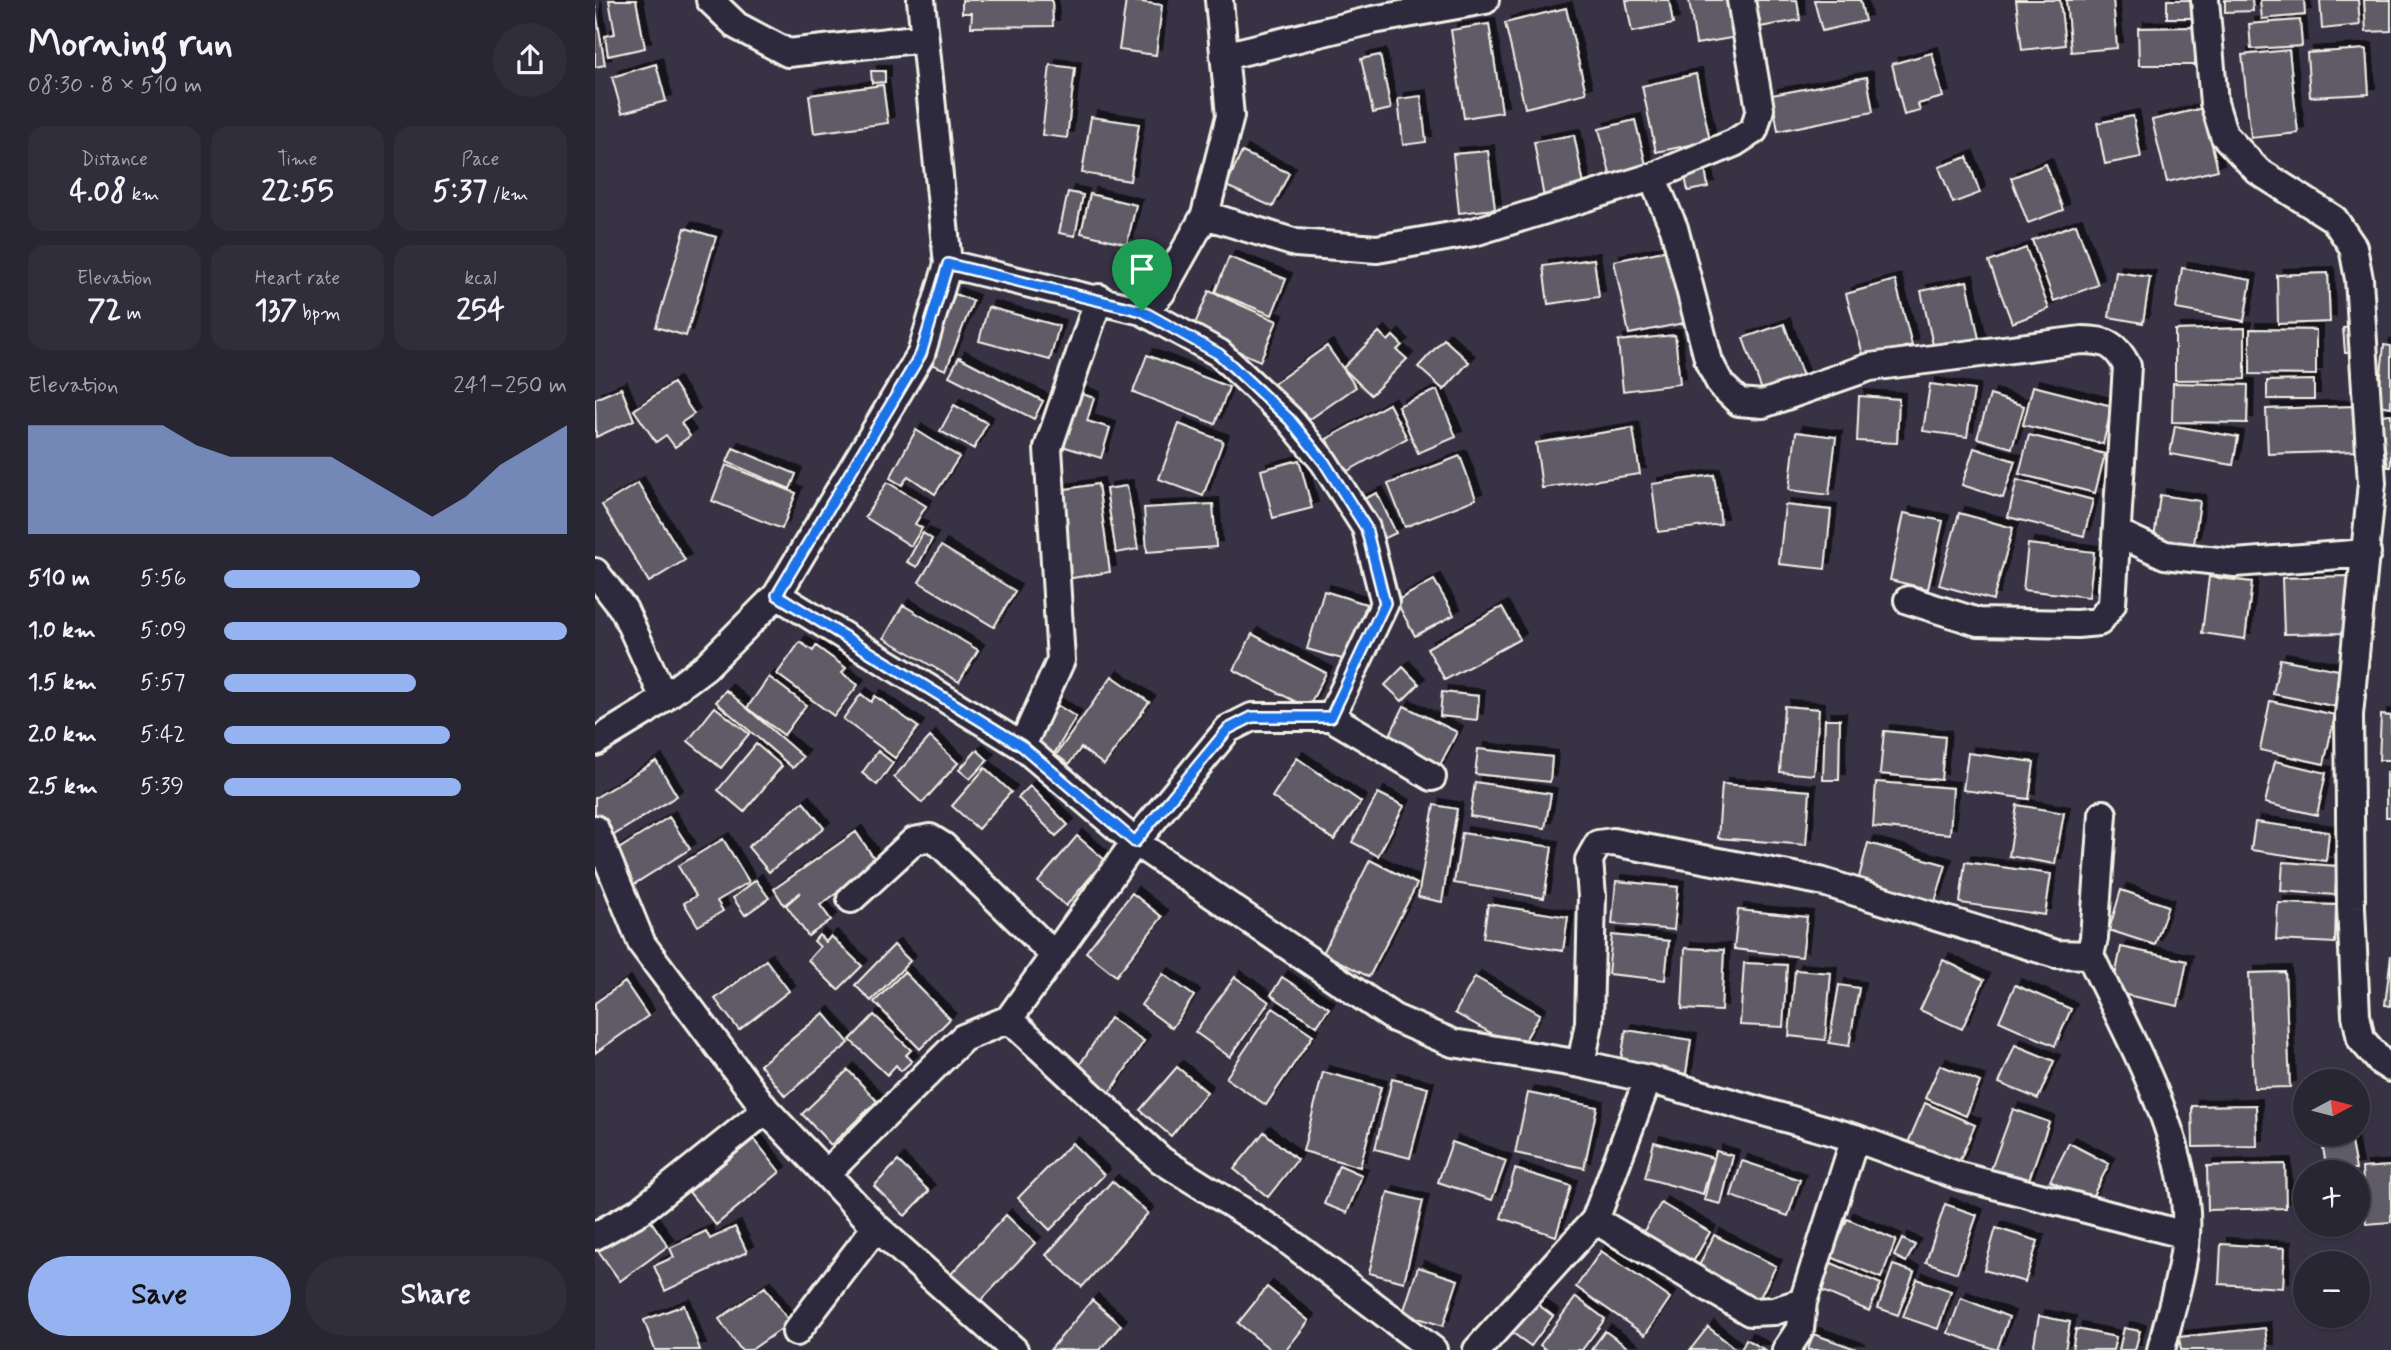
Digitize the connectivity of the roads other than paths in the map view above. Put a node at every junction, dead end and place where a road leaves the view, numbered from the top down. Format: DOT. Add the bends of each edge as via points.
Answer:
graph roads {
  1 [pos="710,0"];
  2 [pos="921,0"];
  3 [pos="1219,0"];
  4 [pos="1485,0"];
  5 [pos="1741,0"];
  6 [pos="2205,0"];
  7 [pos="925,38"];
  8 [pos="1224,57"];
  9 [pos="1652,177"];
  10 [pos="1205,215"];
  11 [pos="948,264"];
  12 [pos="1099,298"];
  13 [pos="1142,311"];
  14 [pos="2382,482"];
  15 [pos="2118,533"];
  16 [pos="2367,553"];
  17 [pos="595,572"];
  18 [pos="777,595"];
  19 [pos="1908,600"];
  20 [pos="663,698"];
  21 [pos="1331,717"];
  22 [pos="595,742"];
  23 [pos="1022,746"];
  24 [pos="1432,777"];
  25 [pos="2103,814"];
  26 [pos="595,830"];
  27 [pos="1135,842"];
  28 [pos="851,899"];
  29 [pos="1054,955"];
  30 [pos="2090,956"];
  31 [pos="1009,1019"];
  32 [pos="1581,1064"];
  33 [pos="2391,1068"];
  34 [pos="1648,1079"];
  35 [pos="766,1110"];
  36 [pos="1855,1138"];
  37 [pos="827,1173"];
  38 [pos="1595,1220"];
  39 [pos="876,1227"];
  40 [pos="2186,1235"];
  41 [pos="595,1236"];
  42 [pos="1803,1302"];
  43 [pos="796,1332"];
  44 [pos="1011,1349"];
  45 [pos="1433,1350"];
  46 [pos="1477,1350"];
  47 [pos="1786,1350"];
  48 [pos="2161,1350"];
  1 -- 7 [label="street" via="737,26 788,52"];
  2 -- 7 [label="street"];
  3 -- 8 [label="street"];
  4 -- 8 [label="street" via="1373,20"];
  5 -- 9 [label="street" via="1760,108 1754,130"];
  6 -- 14 [label="street" via="2214,103 2224,135 2258,170 2334,219 2353,247"];
  7 -- 11 [label="street"];
  8 -- 10 [label="street" via="1230,116"];
  9 -- 10 [label="street" via="1474,232 1377,249 1296,243"];
  9 -- 15 [label="street" via="1674,228 1709,362 1721,385 1739,402 1763,404 1870,367 2082,340 2101,340 2117,347 2127,366"];
  10 -- 13 [label="street" via="1161,293"];
  11 -- 12 [label="street"];
  11 -- 18 [label="street" via="921,354"];
  12 -- 13 [label="street"];
  12 -- 23 [label="street" via="1048,448 1061,660"];
  13 -- 21 [label="street" via="1219,354 1253,384 1324,462 1366,528 1385,603"];
  14 -- 16 [label="street"];
  15 -- 16 [label="street" via="2165,555 2235,563"];
  15 -- 19 [label="street" via="2112,604 2099,622 1978,622"];
  16 -- 33 [label="street" via="2350,715 2356,1015 2361,1039"];
  17 -- 20 [label="street" via="624,610"];
  18 -- 20 [label="street" via="705,667"];
  18 -- 23 [label="street"];
  20 -- 22 [label="street"];
  21 -- 24 [label="street"];
  21 -- 27 [label="street" via="1252,717 1228,729"];
  23 -- 27 [label="street"];
  25 -- 30 [label="street"];
  26 -- 35 [label="street" via="642,944"];
  27 -- 29 [label="street"];
  27 -- 32 [label="street" via="1394,1018 1453,1043"];
  28 -- 29 [label="street" via="914,841 930,838"];
  29 -- 31 [label="street"];
  30 -- 32 [label="street" via="2056,954 1821,881 1613,842 1598,844 1589,860 1589,1023"];
  30 -- 40 [label="street" via="2148,1080 2183,1173"];
  31 -- 37 [label="street" via="963,1038"];
  31 -- 45 [label="street" via="1161,1160 1278,1233"];
  32 -- 34 [label="street"];
  34 -- 36 [label="street"];
  34 -- 38 [label="street"];
  35 -- 37 [label="street"];
  35 -- 41 [label="street" via="640,1211"];
  36 -- 40 [label="street" via="1959,1176"];
  36 -- 42 [label="street"];
  37 -- 39 [label="street"];
  38 -- 42 [label="street" via="1751,1312"];
  38 -- 46 [label="street"];
  39 -- 43 [label="street"];
  39 -- 44 [label="street"];
  40 -- 48 [label="street"];
  42 -- 47 [label="street" via="1800,1329"];
}
